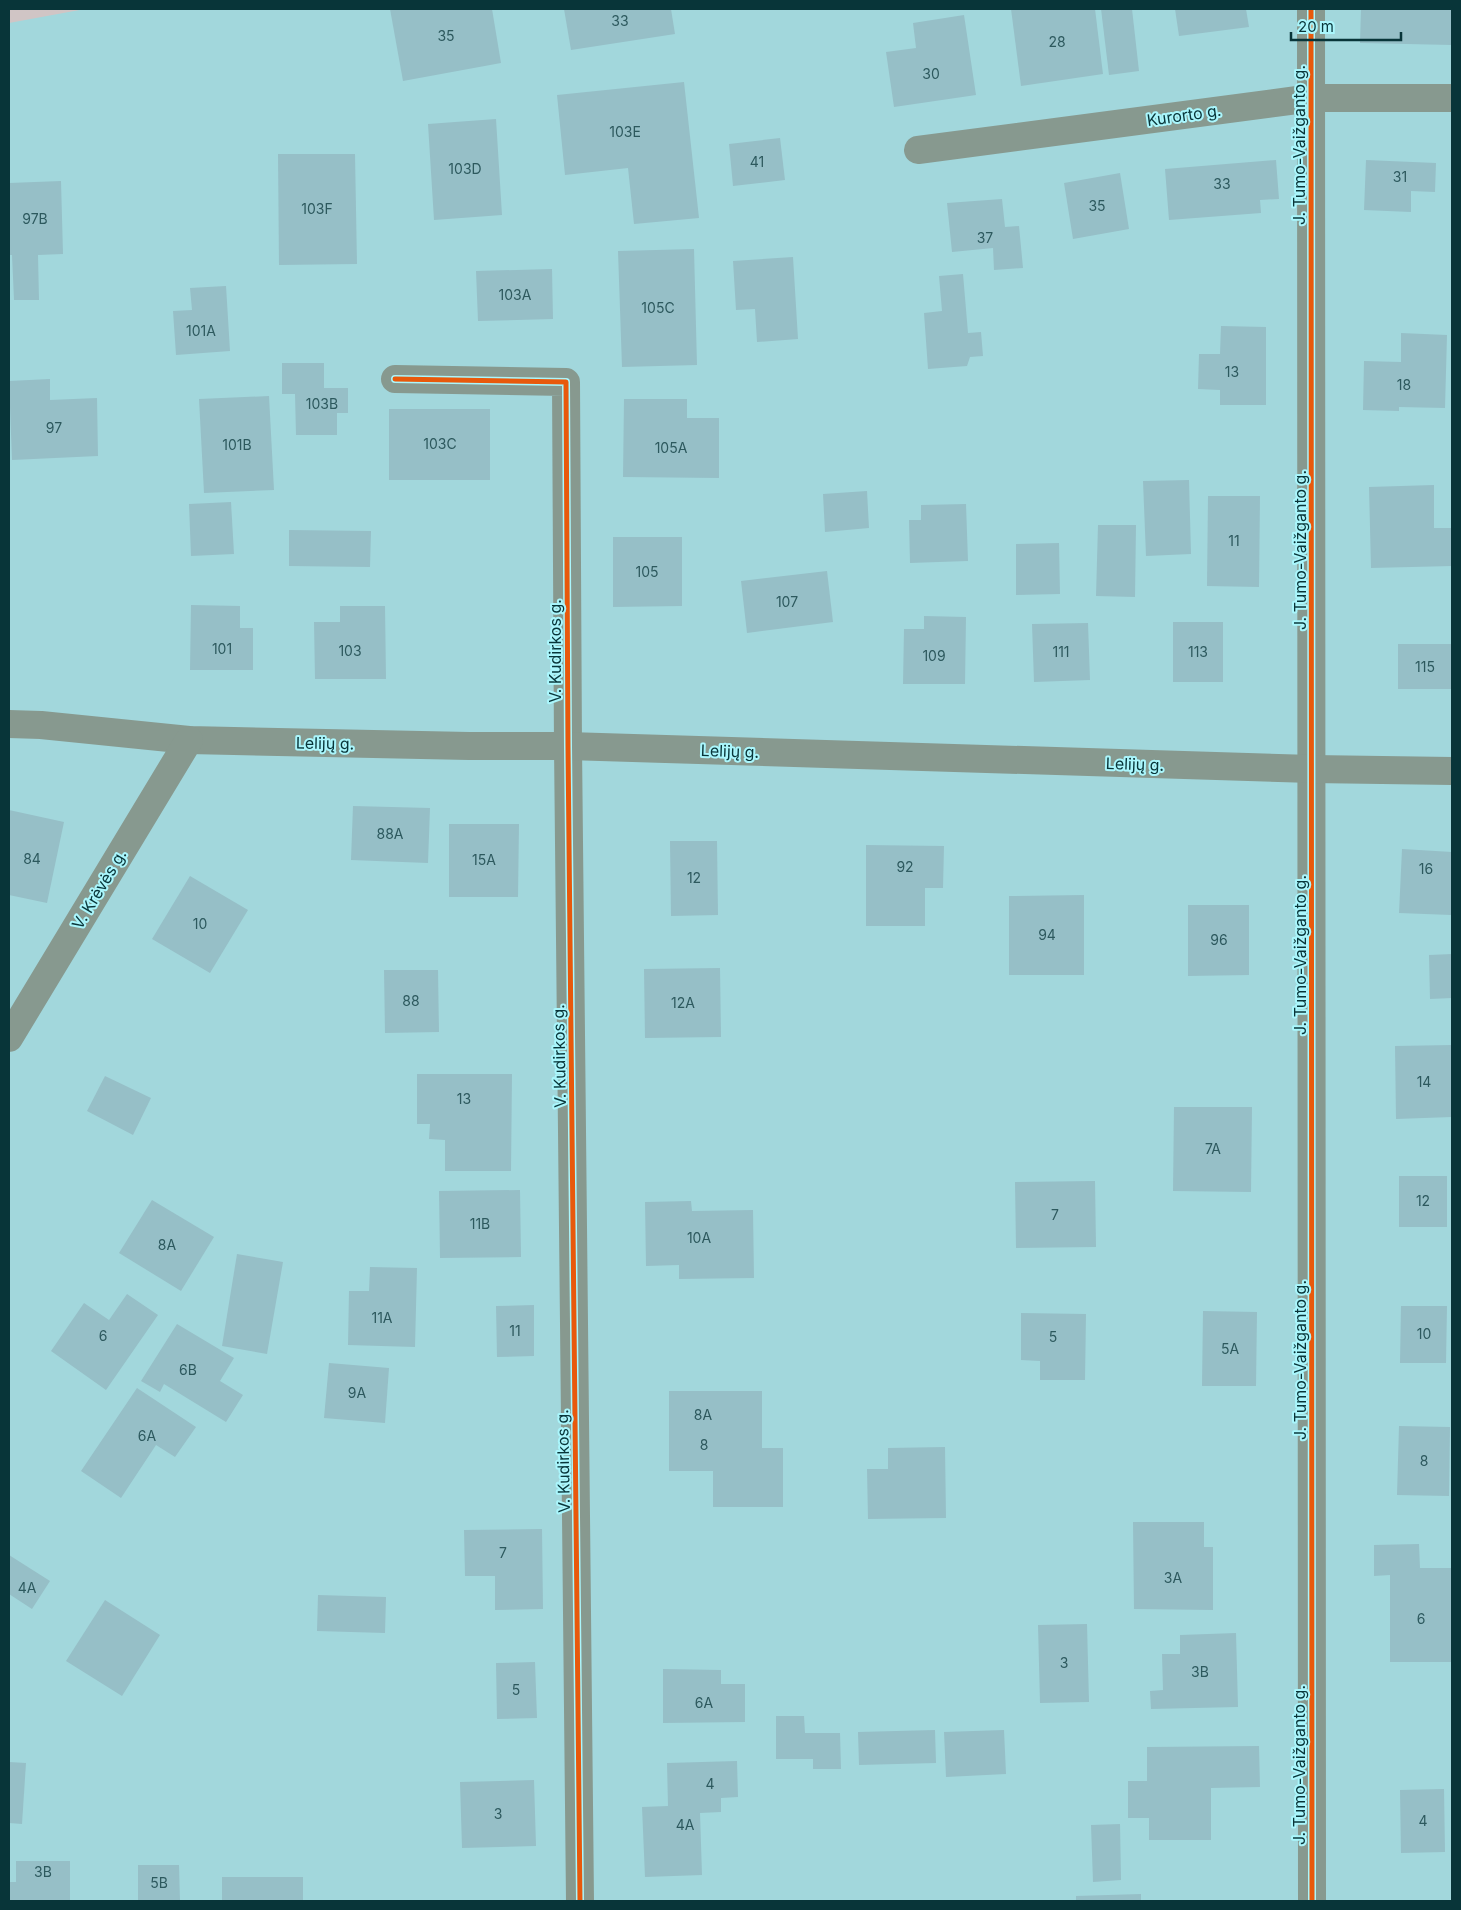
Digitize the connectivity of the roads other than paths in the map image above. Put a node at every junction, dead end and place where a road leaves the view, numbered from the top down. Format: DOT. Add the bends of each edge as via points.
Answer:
graph roads {
  1 [pos="1312,9"];
  2 [pos="1312,98"];
  3 [pos="1452,98"];
  4 [pos="918,150"];
  5 [pos="395,379"];
  6 [pos="9,724"];
  7 [pos="189,740"];
  8 [pos="568,746"];
  9 [pos="1312,769"];
  10 [pos="1452,771"];
  11 [pos="9,1038"];
  12 [pos="580,1901"];
  13 [pos="1312,1901"];
  1 -- 2 [label="street, J. Tumo-Vaižganto g."];
  2 -- 3 [label="street, Kurorto g."];
  2 -- 4 [label="street, Kurorto g."];
  2 -- 9 [label="street, J. Tumo-Vaižganto g."];
  5 -- 8 [label="street, V. Kudirkos g." via="566,382"];
  6 -- 7 [label="street, Lelijų g."];
  7 -- 8 [label="street, Lelijų g."];
  7 -- 11 [label="street, V. Krėvės g."];
  8 -- 9 [label="street, Lelijų g."];
  8 -- 12 [label="street, V. Kudirkos g."];
  9 -- 10 [label="street, Lelijų g."];
  9 -- 13 [label="street, J. Tumo-Vaižganto g."];
}
